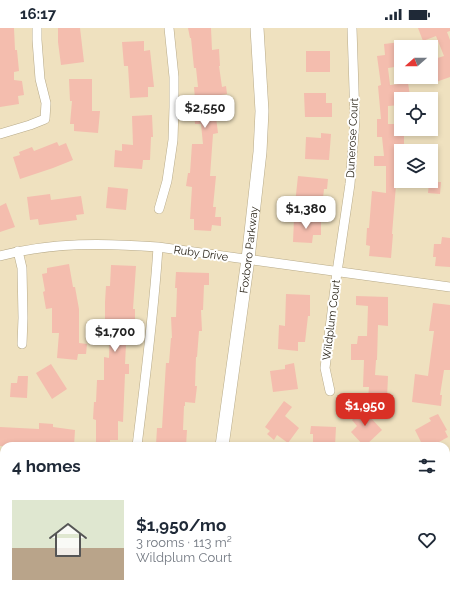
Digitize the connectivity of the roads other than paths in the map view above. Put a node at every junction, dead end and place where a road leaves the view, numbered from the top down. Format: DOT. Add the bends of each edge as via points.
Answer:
graph roads {
  1 [pos="37,28"];
  2 [pos="169,28"];
  3 [pos="257,28"];
  4 [pos="352,28"];
  5 [pos="0,134"];
  6 [pos="159,209"];
  7 [pos="158,247"];
  8 [pos="18,251"];
  9 [pos="0,256"];
  10 [pos="248,259"];
  11 [pos="337,272"];
  12 [pos="450,286"];
  13 [pos="22,344"];
  14 [pos="330,391"];
  15 [pos="138,442"];
  16 [pos="223,442"];
  1 -- 5 [label="street" via="40,79 46,103 44,119 30,126"];
  2 -- 6 [label="street" via="174,77 173,140 167,181"];
  3 -- 10 [label="main road, Foxboro Parkway" via="262,111"];
  4 -- 11 [label="street, Dunerose Court" via="355,120 350,184"];
  7 -- 8 [label="street, Ruby Drive" via="86,244"];
  7 -- 10 [label="street, Ruby Drive"];
  7 -- 15 [label="street"];
  8 -- 9 [label="street, Ruby Drive"];
  8 -- 13 [label="street" via="22,268"];
  10 -- 11 [label="street, Ruby Drive"];
  10 -- 16 [label="main road, Foxboro Parkway"];
  11 -- 12 [label="street, Ruby Drive"];
  11 -- 14 [label="street, Wildplum Court" via="325,368"];
}
